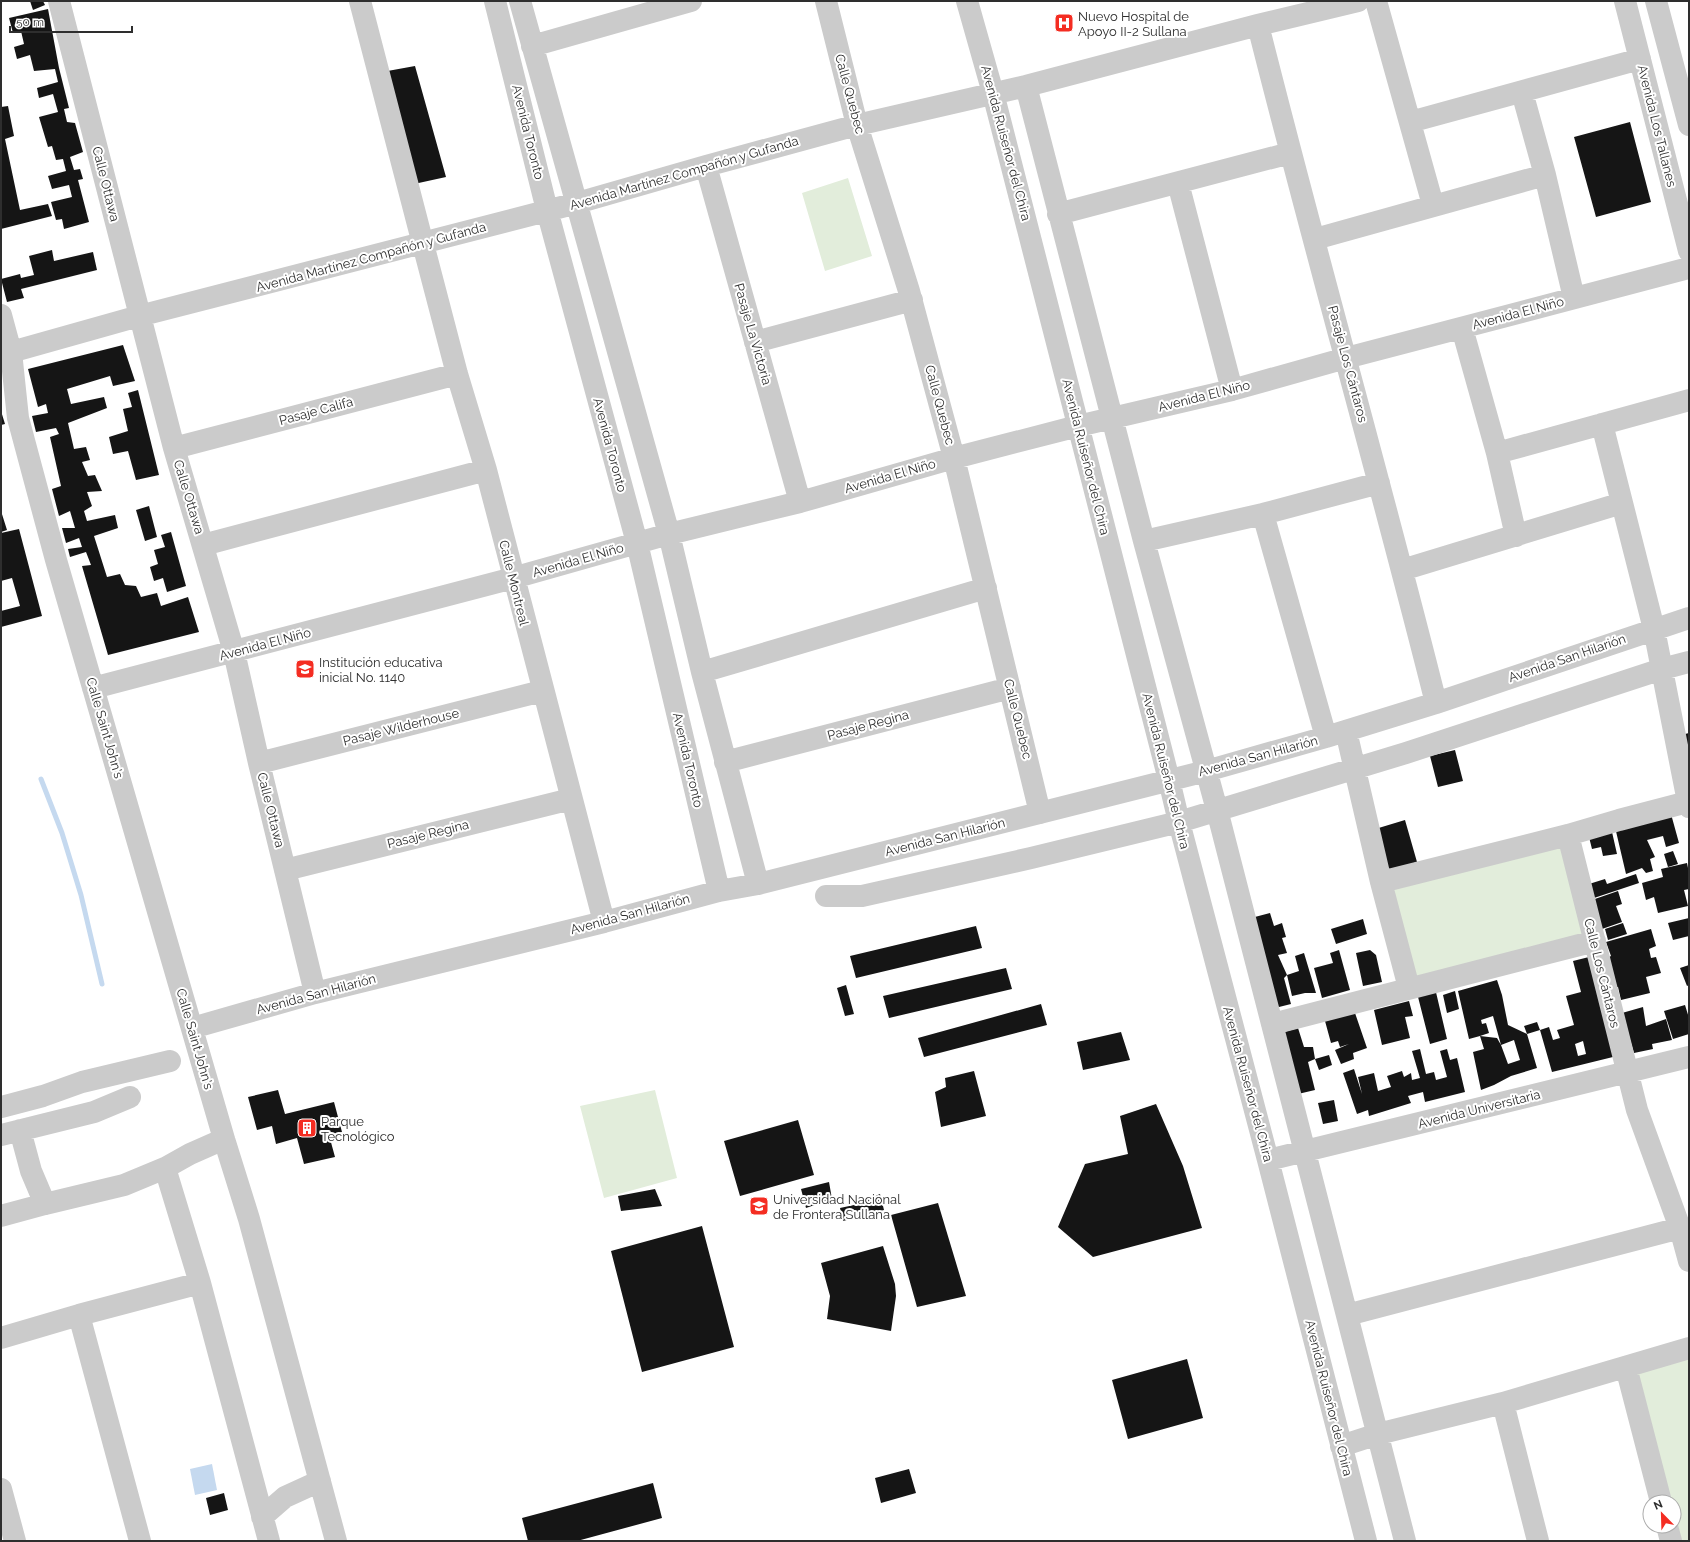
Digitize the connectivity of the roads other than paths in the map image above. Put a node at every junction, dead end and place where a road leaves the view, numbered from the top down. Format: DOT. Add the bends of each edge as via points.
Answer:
graph roads {
  1 [pos="59,1"];
  2 [pos="360,1"];
  3 [pos="495,1"];
  4 [pos="520,1"];
  5 [pos="691,1"];
  6 [pos="826,1"];
  7 [pos="967,1"];
  8 [pos="1358,1"];
  9 [pos="1376,1"];
  10 [pos="1625,1"];
  11 [pos="1656,1"];
  12 [pos="1258,25"];
  13 [pos="532,46"];
  14 [pos="1640,59"];
  15 [pos="1681,63"];
  16 [pos="1026,86"];
  17 [pos="1522,92"];
  18 [pos="994,93"];
  19 [pos="1410,122"];
  20 [pos="857,125"];
  21 [pos="1689,125"];
  22 [pos="1290,153"];
  23 [pos="706,166"];
  24 [pos="1545,175"];
  25 [pos="1178,183"];
  26 [pos="577,203"];
  27 [pos="1433,205"];
  28 [pos="547,210"];
  29 [pos="1058,214"];
  30 [pos="1315,239"];
  31 [pos="423,244"];
  32 [pos="1689,251"];
  33 [pos="1689,268"];
  34 [pos="1574,298"];
  35 [pos="912,300"];
  36 [pos="139,316"];
  37 [pos="2,320"];
  38 [pos="1462,328"];
  39 [pos="755,342"];
  40 [pos="11,352"];
  41 [pos="1346,358"];
  42 [pos="457,374"];
  43 [pos="1232,390"];
  44 [pos="1689,400"];
  45 [pos="1112,418"];
  46 [pos="1602,424"];
  47 [pos="1078,426"];
  48 [pos="174,448"];
  49 [pos="1497,453"];
  50 [pos="954,458"];
  51 [pos="486,470"];
  52 [pos="1379,483"];
  53 [pos="800,502"];
  54 [pos="1622,503"];
  55 [pos="1263,514"];
  56 [pos="668,534"];
  57 [pos="1516,536"];
  58 [pos="1144,541"];
  59 [pos="636,543"];
  60 [pos="203,545"];
  61 [pos="1402,570"];
  62 [pos="513,578"];
  63 [pos="986,588"];
  64 [pos="1689,618"];
  65 [pos="1654,629"];
  66 [pos="234,652"];
  67 [pos="1689,662"];
  68 [pos="1662,669"];
  69 [pos="702,672"];
  70 [pos="93,688"];
  71 [pos="1010,688"];
  72 [pos="542,691"];
  73 [pos="1436,703"];
  74 [pos="1346,731"];
  75 [pos="1326,737"];
  76 [pos="725,762"];
  77 [pos="259,763"];
  78 [pos="1355,769"];
  79 [pos="1206,770"];
  80 [pos="1169,780"];
  81 [pos="571,799"];
  82 [pos="1688,805"];
  83 [pos="1216,810"];
  84 [pos="1040,812"];
  85 [pos="1179,822"];
  86 [pos="1568,836"];
  87 [pos="285,870"];
  88 [pos="1381,882"];
  89 [pos="758,884"];
  90 [pos="719,891"];
  91 [pos="826,896"];
  92 [pos="604,922"];
  93 [pos="1595,941"];
  94 [pos="1409,988"];
  95 [pos="316,993"];
  96 [pos="1272,1024"];
  97 [pos="192,1028"];
  98 [pos="1689,1057"];
  99 [pos="170,1061"];
  100 [pos="122,1072"];
  101 [pos="1627,1073"];
  102 [pos="1,1107"];
  103 [pos="10,1133"];
  104 [pos="224,1139"];
  105 [pos="1304,1152"];
  106 [pos="1268,1160"];
  107 [pos="165,1168"];
  108 [pos="45,1204"];
  109 [pos="1,1216"];
  110 [pos="1680,1228"];
  111 [pos="1689,1262"];
  112 [pos="200,1283"];
  113 [pos="79,1315"];
  114 [pos="1347,1315"];
  115 [pos="1,1338"];
  116 [pos="1689,1348"];
  117 [pos="1626,1367"];
  118 [pos="1503,1403"];
  119 [pos="1378,1434"];
  120 [pos="1341,1446"];
  121 [pos="320,1480"];
  122 [pos="1,1489"];
  123 [pos="1659,1494"];
  124 [pos="262,1516"];
  125 [pos="266,1540"];
  126 [pos="15,1541"];
  127 [pos="140,1541"];
  128 [pos="336,1541"];
  129 [pos="1366,1541"];
  130 [pos="1405,1541"];
  131 [pos="1538,1541"];
  1 -- 36 [label="street, Calle Ottawa"];
  2 -- 31 [label="street, Calle Montreal"];
  3 -- 28 [label="street, Avenida Toronto"];
  4 -- 13 [label="street, Avenida Toronto"];
  5 -- 13 [label="street"];
  6 -- 20 [label="street, Calle Quebec"];
  7 -- 18 [label="street, Avenida Ruiseñor del Chira"];
  8 -- 12 [label="street, Avenida Martínez Compañón y Gufanda"];
  9 -- 19 [label="street"];
  10 -- 14 [label="street, Avenida Los Tallanes"];
  11 -- 15 [label="street"];
  12 -- 16 [label="street, Avenida Martínez Compañón y Gufanda"];
  12 -- 22 [label="street, Pasaje Los Cántaros"];
  13 -- 26 [label="street, Avenida Toronto"];
  14 -- 17 [label="street"];
  14 -- 32 [label="street, Avenida Los Tallanes"];
  15 -- 21 [label="street"];
  16 -- 18 [label="street, Avenida Martínez Compañón y Gufanda"];
  16 -- 29 [label="street"];
  17 -- 19 [label="street"];
  17 -- 24 [label="street"];
  18 -- 20 [label="street, Avenida Martínez Compañón y Gufanda"];
  18 -- 47 [label="street, Avenida Ruiseñor del Chira"];
  19 -- 27 [label="street"];
  20 -- 23 [label="street, Avenida Martínez Compañón y Gufanda"];
  20 -- 35 [label="street, Calle Quebec"];
  22 -- 25 [label="street"];
  22 -- 30 [label="street, Pasaje Los Cántaros"];
  23 -- 26 [label="street, Avenida Martínez Compañón y Gufanda"];
  23 -- 39 [label="street, Pasaje La Victoria"];
  24 -- 27 [label="street"];
  24 -- 34 [label="street"];
  25 -- 29 [label="street"];
  25 -- 43 [label="street"];
  26 -- 28 [label="street, Avenida Martínez Compañón y Gufanda"];
  26 -- 56 [label="street, Avenida Toronto"];
  27 -- 30 [label="street"];
  28 -- 31 [label="street, Avenida Martínez Compañón y Gufanda"];
  28 -- 59 [label="street, Avenida Toronto"];
  29 -- 45 [label="street"];
  30 -- 41 [label="street, Pasaje Los Cántaros"];
  31 -- 36 [label="street, Avenida Martínez Compañón y Gufanda"];
  31 -- 42 [label="street, Calle Montreal"];
  33 -- 34 [label="street, Avenida El Niño"];
  34 -- 38 [label="street, Avenida El Niño"];
  35 -- 39 [label="street"];
  35 -- 50 [label="street, Calle Quebec"];
  36 -- 40 [label="street, Avenida Martínez Compañón y Gufanda"];
  36 -- 48 [label="street, Calle Ottawa"];
  37 -- 40 [label="street, Calle Saint John's"];
  38 -- 41 [label="street, Avenida El Niño"];
  38 -- 49 [label="street"];
  39 -- 53 [label="street, Pasaje La Victoria"];
  40 -- 70 [label="street, Calle Saint John's" via="18,418"];
  41 -- 43 [label="street, Avenida El Niño"];
  41 -- 52 [label="street, Pasaje Los Cántaros"];
  42 -- 48 [label="street, Pasaje Califa"];
  42 -- 51 [label="street, Calle Montreal"];
  43 -- 45 [label="street, Avenida El Niño"];
  44 -- 46 [label="street"];
  45 -- 47 [label="street, Avenida El Niño"];
  45 -- 58 [label="street"];
  46 -- 49 [label="street"];
  46 -- 54 [label="street"];
  47 -- 50 [label="street, Avenida El Niño"];
  47 -- 80 [label="street, Avenida Ruiseñor del Chira"];
  48 -- 60 [label="street, Calle Ottawa"];
  49 -- 57 [label="street"];
  50 -- 53 [label="street, Avenida El Niño"];
  50 -- 63 [label="street, Calle Quebec"];
  51 -- 60 [label="street"];
  51 -- 62 [label="street, Calle Montreal"];
  52 -- 55 [label="street"];
  52 -- 61 [label="street, Pasaje Los Cántaros"];
  53 -- 56 [label="street, Avenida El Niño"];
  54 -- 57 [label="street"];
  54 -- 65 [label="street"];
  55 -- 58 [label="street"];
  55 -- 75 [label="street"];
  56 -- 59 [label="street, Avenida El Niño"];
  56 -- 69 [label="street, Avenida Toronto"];
  57 -- 61 [label="street"];
  58 -- 79 [label="street"];
  59 -- 62 [label="street, Avenida El Niño"];
  59 -- 90 [label="street, Avenida Toronto"];
  60 -- 66 [label="street, Calle Ottawa"];
  61 -- 73 [label="street, Pasaje Los Cántaros"];
  62 -- 66 [label="street, Avenida El Niño"];
  62 -- 72 [label="street, Calle Montreal"];
  63 -- 69 [label="street"];
  63 -- 71 [label="street, Calle Quebec"];
  64 -- 65 [label="street, Avenida San Hilarión"];
  65 -- 68 [label="street"];
  65 -- 73 [label="street, Avenida San Hilarión"];
  66 -- 70 [label="street, Avenida El Niño"];
  66 -- 77 [label="street, Calle Ottawa"];
  67 -- 68 [label="street"];
  68 -- 78 [label="street"];
  68 -- 82 [label="street"];
  69 -- 76 [label="street, Avenida Toronto"];
  70 -- 97 [label="street, Calle Saint John's"];
  71 -- 76 [label="street, Pasaje Regina"];
  71 -- 84 [label="street, Calle Quebec"];
  72 -- 77 [label="street, Pasaje Wilderhouse"];
  72 -- 81 [label="street, Calle Montreal"];
  73 -- 74 [label="street, Avenida San Hilarión"];
  74 -- 75 [label="street, Avenida San Hilarión"];
  74 -- 78 [label="street"];
  75 -- 79 [label="street, Avenida San Hilarión"];
  76 -- 89 [label="street, Avenida Toronto"];
  77 -- 87 [label="street, Calle Ottawa"];
  78 -- 83 [label="street"];
  78 -- 88 [label="street"];
  79 -- 80 [label="street, Avenida San Hilarión"];
  79 -- 83 [label="street"];
  80 -- 84 [label="street, Avenida San Hilarión"];
  80 -- 85 [label="street, Avenida Ruiseñor del Chira"];
  81 -- 87 [label="street, Pasaje Regina"];
  81 -- 92 [label="street, Calle Montreal"];
  82 -- 86 [label="street" via="1619,820"];
  83 -- 85 [label="street"];
  83 -- 96 [label="street"];
  84 -- 89 [label="street, Avenida San Hilarión"];
  85 -- 91 [label="street" via="862,896"];
  85 -- 106 [label="street, Avenida Ruiseñor del Chira"];
  86 -- 88 [label="street"];
  86 -- 93 [label="street, Calle Los Cántaros"];
  87 -- 95 [label="street, Calle Ottawa"];
  88 -- 94 [label="street"];
  89 -- 90 [label="street, Avenida San Hilarión"];
  90 -- 92 [label="street, Avenida San Hilarión"];
  92 -- 95 [label="street, Avenida San Hilarión"];
  93 -- 94 [label="street"];
  93 -- 101 [label="street, Calle Los Cántaros"];
  94 -- 96 [label="street"];
  95 -- 97 [label="street, Avenida San Hilarión"];
  96 -- 105 [label="street"];
  97 -- 104 [label="street, Calle Saint John's"];
  98 -- 101 [label="street, Avenida Universitaria"];
  99 -- 100 [label="street"];
  100 -- 102 [label="street"];
  100 -- 103 [label="street" via="132,1106 94,1112"];
  101 -- 105 [label="street, Avenida Universitaria"];
  101 -- 110 [label="street, Calle Los Cántaros" via="1637,1110"];
  103 -- 108 [label="street" via="31,1171"];
  104 -- 107 [label="street"];
  104 -- 121 [label="street, Calle Saint John's" via="249,1219"];
  105 -- 106 [label="street, Avenida Universitaria"];
  105 -- 114 [label="street"];
  106 -- 120 [label="street, Avenida Ruiseñor del Chira"];
  107 -- 108 [label="street" via="124,1185"];
  107 -- 112 [label="street"];
  108 -- 109 [label="street"];
  110 -- 111 [label="street, Calle Los Cántaros"];
  110 -- 114 [label="street"];
  112 -- 113 [label="street"];
  112 -- 124 [label="street"];
  113 -- 115 [label="street"];
  113 -- 127 [label="street"];
  114 -- 119 [label="street"];
  116 -- 117 [label="street"];
  117 -- 118 [label="street"];
  117 -- 123 [label="street"];
  118 -- 119 [label="street"];
  118 -- 131 [label="street"];
  119 -- 120 [label="street"];
  119 -- 130 [label="street"];
  120 -- 129 [label="street, Avenida Ruiseñor del Chira"];
  121 -- 124 [label="street" via="285,1497"];
  121 -- 128 [label="street, Calle Saint John's"];
  122 -- 126 [label="street"];
  124 -- 125 [label="street"];
}
